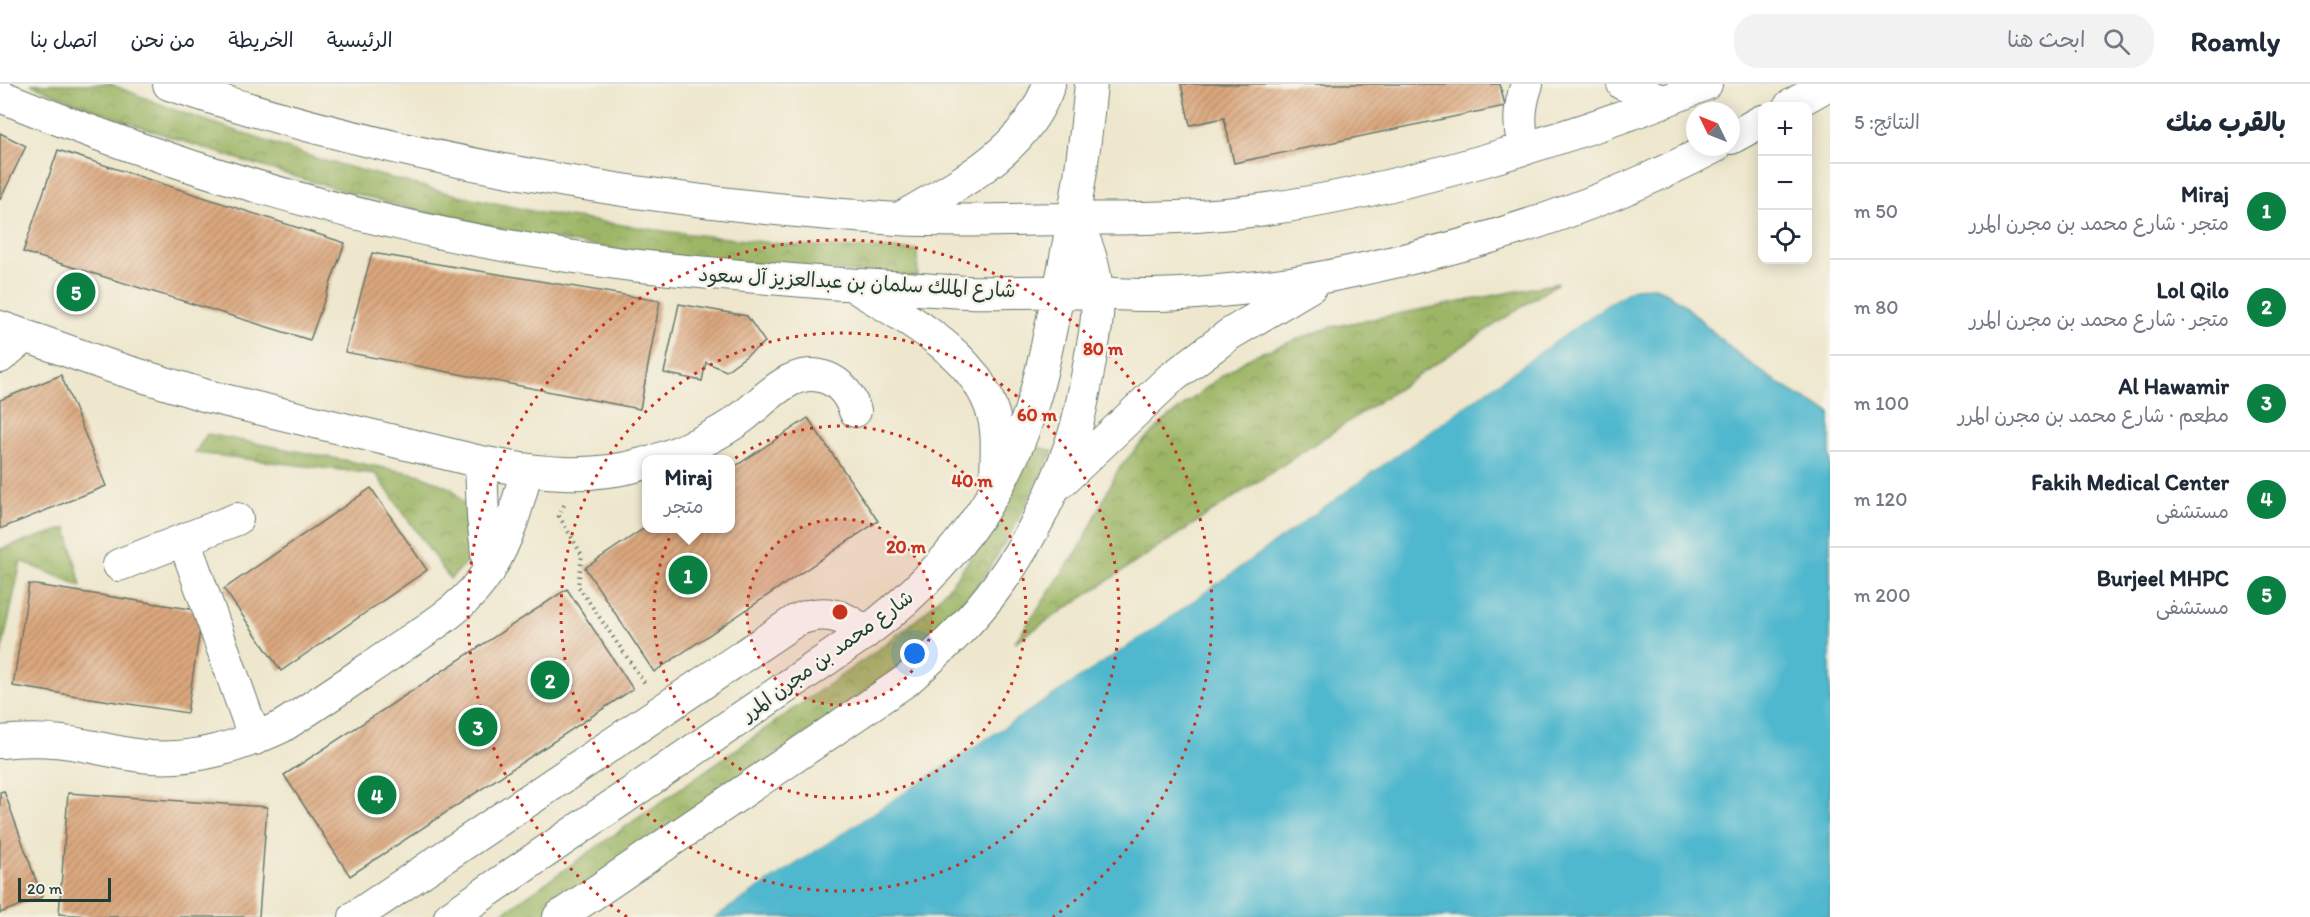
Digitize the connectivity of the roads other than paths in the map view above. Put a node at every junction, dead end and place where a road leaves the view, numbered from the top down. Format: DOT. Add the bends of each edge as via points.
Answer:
graph roads {
  1 [pos="169,84"];
  2 [pos="1048,84"];
  3 [pos="1091,84"];
  4 [pos="1527,84"];
  5 [pos="1623,84"];
  6 [pos="1707,84"];
  7 [pos="1829,84"];
  8 [pos="231,95"];
  9 [pos="0,96"];
  10 [pos="1830,98"];
  11 [pos="1663,102"];
  12 [pos="1797,102"];
  13 [pos="1812,102"];
  14 [pos="1758,123"];
  15 [pos="1740,133"];
  16 [pos="1525,149"];
  17 [pos="1694,156"];
  18 [pos="1075,218"];
  19 [pos="899,219"];
  20 [pos="1332,276"];
  21 [pos="851,284"];
  22 [pos="1059,292"];
  23 [pos="1097,293"];
  24 [pos="12,331"];
  25 [pos="0,357"];
  26 [pos="855,411"];
  27 [pos="667,455"];
  28 [pos="481,462"];
  29 [pos="642,464"];
  30 [pos="526,471"];
  31 [pos="1053,489"];
  32 [pos="996,490"];
  33 [pos="237,519"];
  34 [pos="184,540"];
  35 [pos="119,565"];
  36 [pos="489,571"];
  37 [pos="865,633"];
  38 [pos="255,739"];
  39 [pos="0,742"];
  40 [pos="355,917"];
  41 [pos="450,917"];
  42 [pos="560,917"];
  1 -- 8 [label="street"];
  2 -- 19 [label="street" via="1034,113 1000,155"];
  3 -- 18 [label="street, شارع محمد بن مجرن المرر"];
  4 -- 16 [label="street" via="1519,114"];
  5 -- 11 [label="street"];
  6 -- 11 [label="street"];
  7 -- 12 [label="street"];
  8 -- 19 [label="street" via="347,137 535,177 654,195"];
  9 -- 21 [label="street, شارع الملك سلمان بن عبدالعزيز آل سعود" via="102,136 235,180 425,229 620,263 718,275"];
  10 -- 13 [label="street"];
  11 -- 16 [label="street"];
  14 -- 15 [label="street"];
  16 -- 18 [label="street" via="1315,202 1200,216"];
  17 -- 20 [label="street, شارع الملك سلمان بن عبدالعزيز آل سعود" via="1556,215 1481,240"];
  18 -- 19 [label="street"];
  18 -- 22 [label="street, شارع محمد بن مجرن المرر"];
  18 -- 23 [label="street" via="1094,267"];
  20 -- 23 [label="street, شارع الملك سلمان بن عبدالعزيز آل سعود" via="1215,291"];
  20 -- 31 [label="street" via="1263,313 1184,368"];
  21 -- 22 [label="street, شارع الملك سلمان بن عبدالعزيز آل سعود"];
  21 -- 32 [label="street" via="944,345 974,374 993,415"];
  22 -- 23 [label="street, شارع الملك سلمان بن عبدالعزيز آل سعود"];
  22 -- 32 [label="street, شارع محمد بن مجرن المرر" via="1026,425"];
  23 -- 31 [label="street" via="1096,335 1084,395"];
  24 -- 25 [label="street"];
  24 -- 28 [label="street" via="207,396"];
  26 -- 27 [label="street" via="851,399 834,381 809,375 797,377 785,382 739,420"];
  28 -- 30 [label="street"];
  28 -- 36 [label="street"];
  29 -- 30 [label="street" via="577,474"];
  30 -- 36 [label="street" via="511,522"];
  31 -- 42 [label="street" via="1023,548 998,585 932,658 872,706"];
  32 -- 37 [label="street, شارع محمد بن مجرن المرر" via="949,557 921,587"];
  33 -- 34 [label="street"];
  34 -- 35 [label="street"];
  34 -- 38 [label="street"];
  36 -- 38 [label="street" via="474,591 438,622 281,728"];
  37 -- 40 [label="street" via="856,624 832,614 807,616 785,628"];
  37 -- 41 [label="street, شارع محمد بن مجرن المرر"];
  38 -- 39 [label="street" via="187,756 154,757 51,741"];
}
